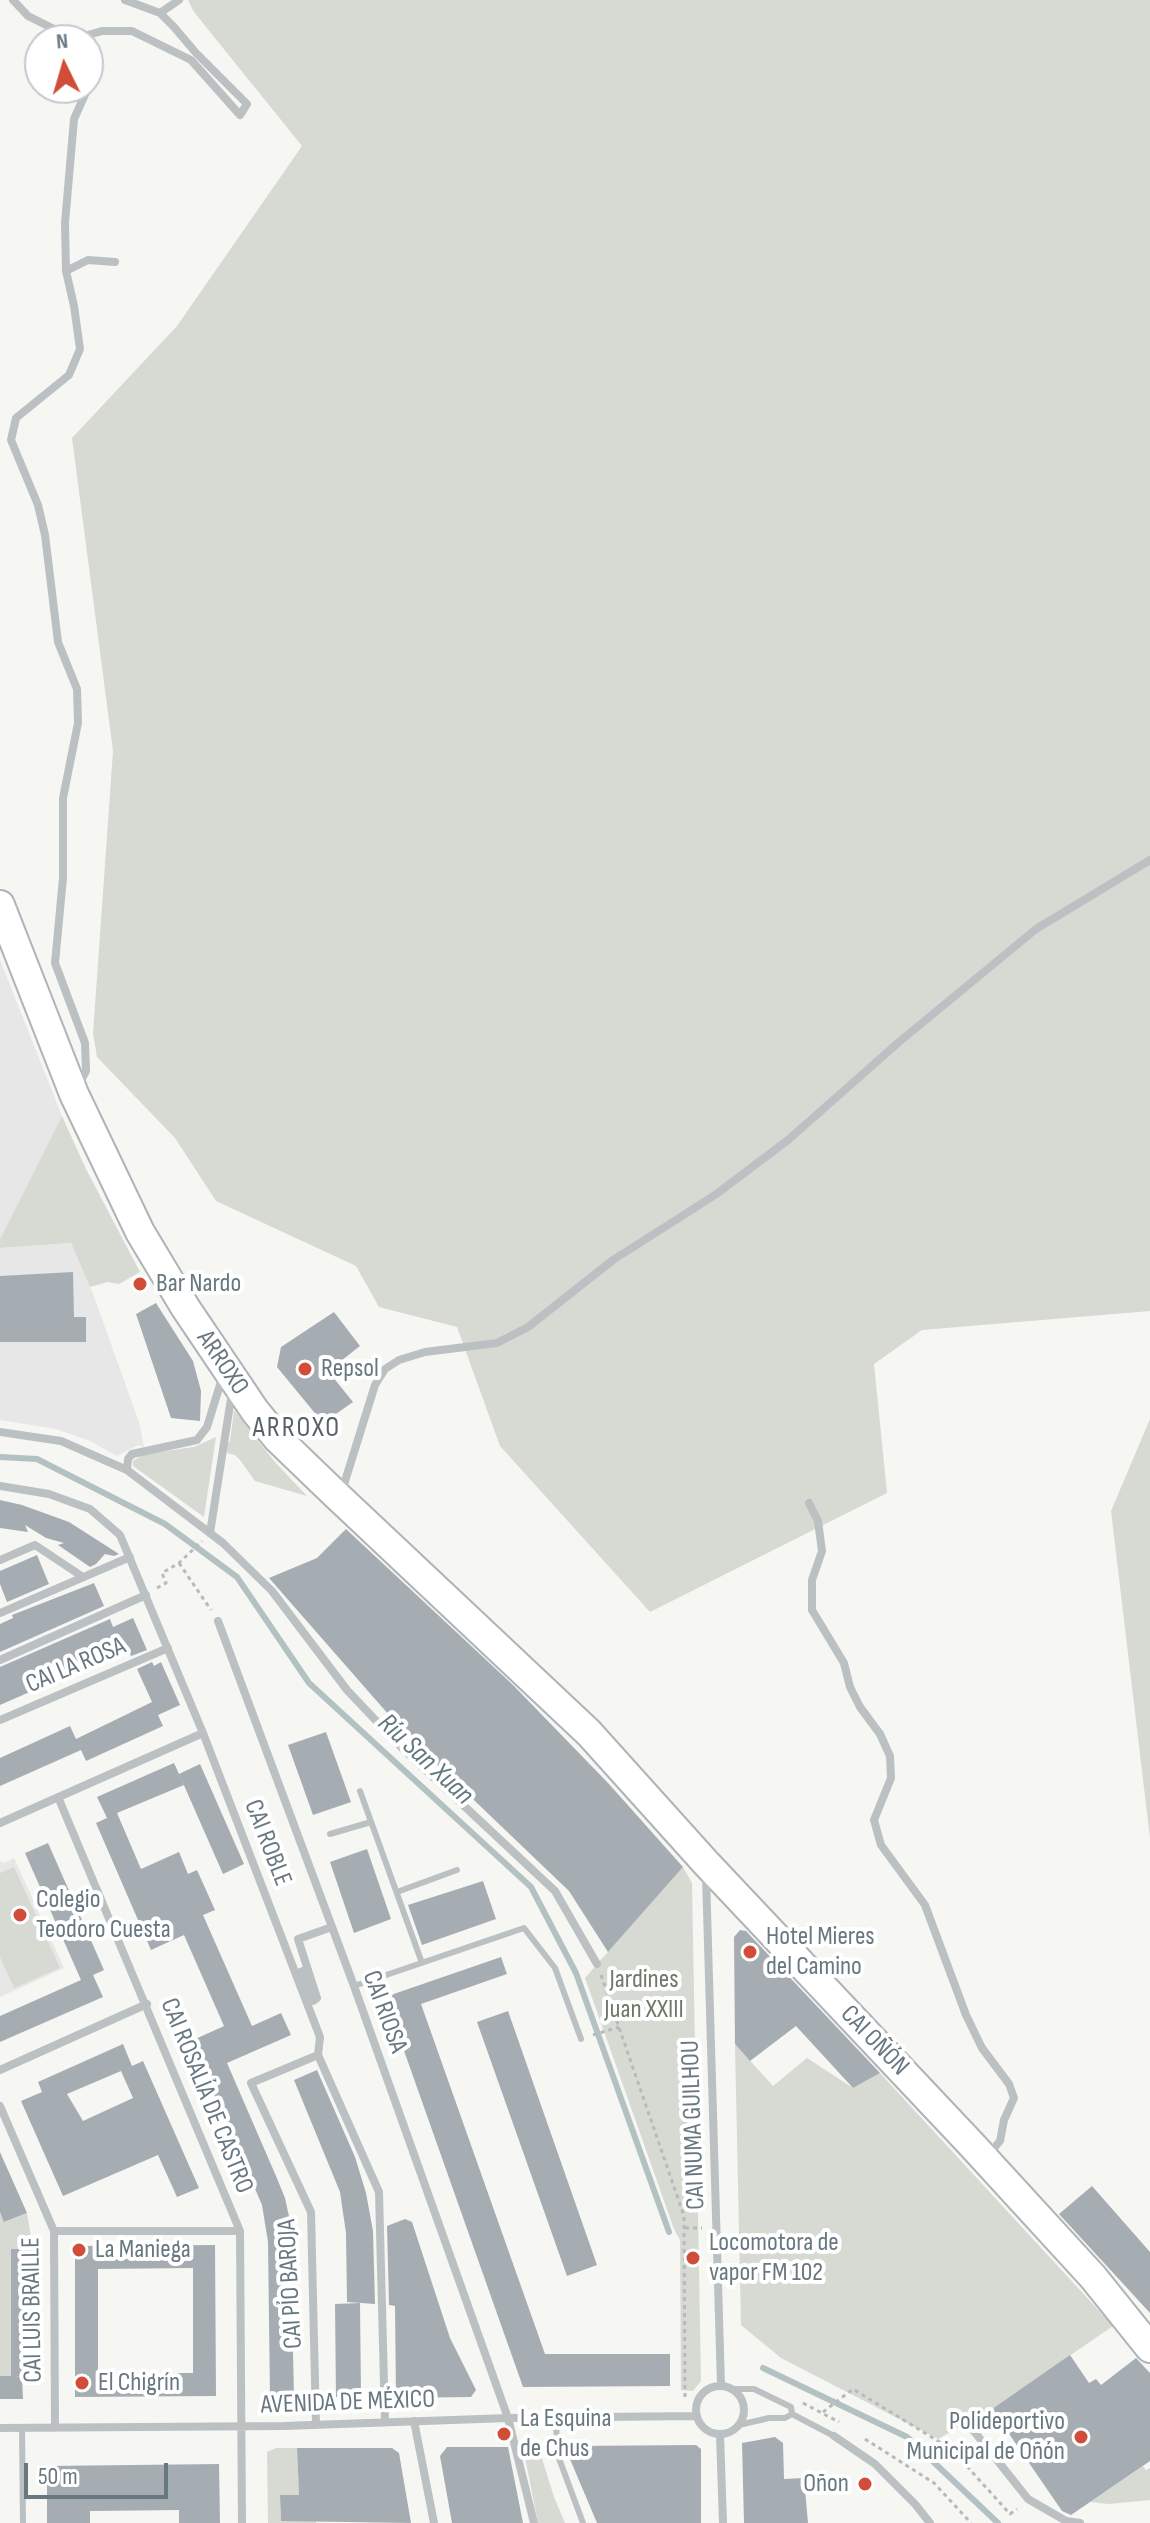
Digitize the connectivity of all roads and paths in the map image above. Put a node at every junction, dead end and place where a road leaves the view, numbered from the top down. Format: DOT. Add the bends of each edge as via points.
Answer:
graph roads {
  1 [pos="13,0"];
  2 [pos="125,0"];
  3 [pos="179,0"];
  4 [pos="160,13"];
  5 [pos="44,24"];
  6 [pos="104,31"];
  7 [pos="81,104"];
  8 [pos="115,262"];
  9 [pos="66,271"];
  10 [pos="1150,860"];
  11 [pos="0,905"];
  12 [pos="74,1094"];
  13 [pos="229,1376"];
  14 [pos="0,1432"];
  15 [pos="127,1470"];
  16 [pos="0,1486"];
  17 [pos="339,1498"];
  18 [pos="809,1503"];
  19 [pos="210,1533"];
  20 [pos="130,1557"];
  21 [pos="0,1560"];
  22 [pos="179,1563"];
  23 [pos="83,1577"];
  24 [pos="166,1583"];
  25 [pos="147,1599"];
  26 [pos="0,1613"];
  27 [pos="218,1621"];
  28 [pos="490,1638"];
  29 [pos="168,1648"];
  30 [pos="0,1660"];
  31 [pos="0,1720"];
  32 [pos="203,1733"];
  33 [pos="360,1791"];
  34 [pos="58,1797"];
  35 [pos="371,1822"];
  36 [pos="0,1823"];
  37 [pos="330,1834"];
  38 [pos="706,1863"];
  39 [pos="457,1870"];
  40 [pos="397,1892"];
  41 [pos="332,1927"];
  42 [pos="422,1963"];
  43 [pos="597,1964"];
  44 [pos="296,1974"];
  45 [pos="354,1986"];
  46 [pos="147,2004"];
  47 [pos="619,2027"];
  48 [pos="581,2039"];
  49 [pos="318,2055"];
  50 [pos="0,2070"];
  51 [pos="0,2106"];
  52 [pos="985,2158"];
  53 [pos="717,2227"];
  54 [pos="684,2228"];
  55 [pos="54,2231"];
  56 [pos="240,2231"];
  57 [pos="1150,2348"];
  58 [pos="721,2385"];
  59 [pos="732,2389"];
  60 [pos="686,2390"];
  61 [pos="823,2412"];
  62 [pos="792,2414"];
  63 [pos="696,2416"];
  64 [pos="556,2417"];
  65 [pos="508,2418"];
  66 [pos="414,2421"];
  67 [pos="385,2422"];
  68 [pos="316,2424"];
  69 [pos="739,2425"];
  70 [pos="240,2426"];
  71 [pos="0,2428"];
  72 [pos="22,2428"];
  73 [pos="55,2428"];
  74 [pos="973,2430"];
  75 [pos="720,2434"];
  76 [pos="834,2436"];
  77 [pos="1032,2501"];
  78 [pos="23,2523"];
  79 [pos="242,2523"];
  80 [pos="434,2523"];
  81 [pos="534,2523"];
  82 [pos="583,2523"];
  83 [pos="723,2523"];
  84 [pos="930,2523"];
  85 [pos="1080,2523"];
  1 -- 5 [label="street"];
  2 -- 4 [label="street"];
  3 -- 4 [label="street"];
  4 -- 6 [label="street" via="247,104 240,115 191,60 132,31"];
  7 -- 9 [label="street" via="74,119"];
  8 -- 9 [label="street" via="88,260"];
  9 -- 12 [label="street" via="80,349 69,375 16,418 11,440 38,505 58,642 77,689 78,723 63,798 55,963 85,1043 86,1071"];
  10 -- 17 [label="street" via="1036,929 788,1140 715,1195 613,1260 528,1327 497,1343 425,1352 385,1369 375,1385"];
  11 -- 12 [label="street, ARROXO"];
  12 -- 13 [label="street, ARROXO" via="140,1232"];
  13 -- 15 [label="street" via="197,1440 132,1454"];
  13 -- 17 [label="street, ARROXO" via="278,1439"];
  13 -- 19 [label="street"];
  14 -- 15 [label="street" via="61,1441"];
  15 -- 19 [label="street"];
  16 -- 20 [label="street, CAI ROBLE" via="49,1494 90,1509 120,1535"];
  17 -- 28 [label="street, ARROXO"];
  18 -- 52 [label="street" via="822,1551 812,1580 812,1610 890,1756 891,1778 874,1820 881,1845 925,1905 966,2015 1014,2098 1000,2141"];
  19 -- 22 [label="path"];
  19 -- 43 [label="street" via="272,1591 347,1690 400,1746 555,1891"];
  20 -- 23 [label="street"];
  20 -- 25 [label="street, CAI ROBLE"];
  21 -- 23 [label="street" via="35,1545"];
  22 -- 24 [label="path" via="162,1573"];
  22 -- 27 [label="path"];
  23 -- 26 [label="street"];
  25 -- 29 [label="street, CAI ROBLE"];
  25 -- 30 [label="street"];
  27 -- 41 [label="street, CAI RIOSA"];
  28 -- 38 [label="street, CAI OÑÓN" via="589,1733"];
  29 -- 31 [label="street, CAI LA ROSA"];
  29 -- 32 [label="street, CAI ROBLE"];
  32 -- 34 [label="street"];
  32 -- 44 [label="street, CAI ROBLE"];
  33 -- 35 [label="lane"];
  34 -- 36 [label="street"];
  34 -- 46 [label="street, CAI ROSALÍA DE CASTRO"];
  35 -- 37 [label="lane"];
  35 -- 40 [label="lane"];
  38 -- 52 [label="street, CAI OÑÓN"];
  38 -- 53 [label="street, CAI NUMA GUILHOU"];
  39 -- 40 [label="lane"];
  40 -- 42 [label="lane"];
  41 -- 44 [label="street" via="298,1939 317,1998 313,2001 303,1971"];
  41 -- 45 [label="street, CAI RIOSA"];
  42 -- 45 [label="lane"];
  42 -- 48 [label="lane" via="524,1928 555,1968"];
  43 -- 47 [label="path"];
  44 -- 49 [label="street, CAI ROBLE" via="320,2037"];
  45 -- 65 [label="street, CAI RIOSA"];
  46 -- 50 [label="street"];
  46 -- 56 [label="street, CAI ROSALÍA DE CASTRO"];
  47 -- 48 [label="path"];
  47 -- 54 [label="path"];
  49 -- 67 [label="street, CAI ROBLE" via="379,2192"];
  49 -- 68 [label="street, CAI PÍO BAROJA" via="251,2083 311,2212"];
  51 -- 55 [label="street, CAI LUIS BRAILLE"];
  52 -- 57 [label="street, CAI OÑÓN"];
  53 -- 54 [label="path"];
  53 -- 58 [label="street, CAI NUMA GUILHOU"];
  54 -- 60 [label="path"];
  55 -- 56 [label="street"];
  55 -- 73 [label="street, CAI LUIS BRAILLE"];
  56 -- 70 [label="street, CAI ROSALÍA DE CASTRO"];
  58 -- 59 [label="street"];
  58 -- 63 [label="street" via="701,2395"];
  59 -- 62 [label="lane" via="754,2389 791,2407"];
  59 -- 69 [label="street" via="743,2401"];
  61 -- 77 [label="path" via="853,2389 938,2441 1010,2514"];
  62 -- 69 [label="lane"];
  62 -- 76 [label="lane"];
  63 -- 64 [label="street, AVENIDA DE MÉXICO"];
  63 -- 75 [label="street" via="705,2429"];
  64 -- 65 [label="street, AVENIDA DE MÉXICO"];
  64 -- 82 [label="lane" via="557,2453"];
  65 -- 66 [label="street, AVENIDA DE MÉXICO"];
  65 -- 81 [label="street, CAI RIOSA"];
  66 -- 67 [label="street, AVENIDA DE MÉXICO"];
  66 -- 80 [label="street"];
  67 -- 68 [label="street, AVENIDA DE MÉXICO"];
  68 -- 70 [label="street, AVENIDA DE MÉXICO"];
  69 -- 75 [label="street"];
  70 -- 73 [label="street, AVENIDA DE MÉXICO"];
  70 -- 79 [label="street, CAI ROSALÍA DE CASTRO"];
  71 -- 72 [label="street, AVENIDA DE MÉXICO"];
  72 -- 73 [label="street, AVENIDA DE MÉXICO"];
  72 -- 78 [label="lane"];
  74 -- 77 [label="street"];
  75 -- 83 [label="street"];
  76 -- 84 [label="street" via="875,2464"];
  77 -- 85 [label="street" via="1066,2521"];
}
